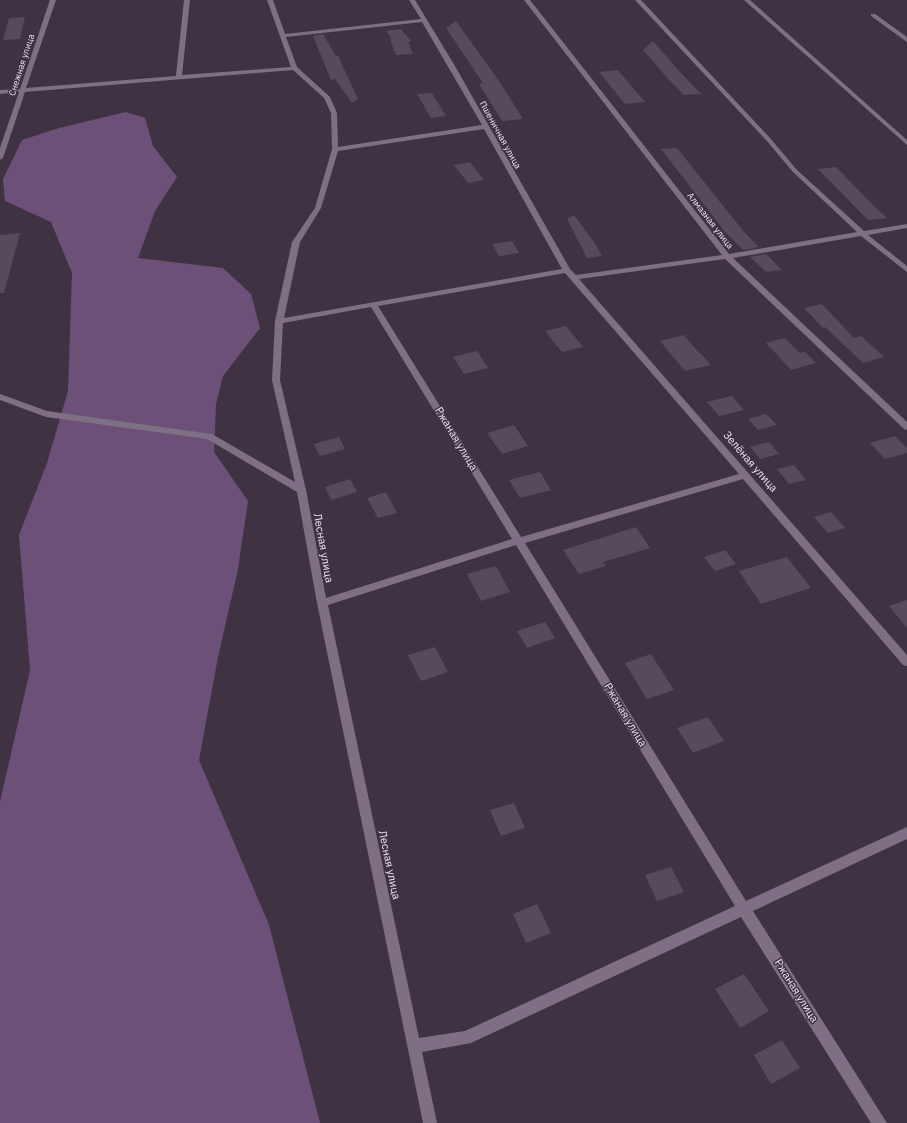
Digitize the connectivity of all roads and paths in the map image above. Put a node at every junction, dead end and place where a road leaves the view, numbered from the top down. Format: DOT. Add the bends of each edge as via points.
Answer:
graph roads {
  1 [pos="53,0"];
  2 [pos="187,0"];
  3 [pos="270,0"];
  4 [pos="412,0"];
  5 [pos="527,0"];
  6 [pos="638,0"];
  7 [pos="748,0"];
  8 [pos="873,15"];
  9 [pos="423,20"];
  10 [pos="283,36"];
  11 [pos="907,40"];
  12 [pos="294,68"];
  13 [pos="179,77"];
  14 [pos="23,90"];
  15 [pos="0,92"];
  16 [pos="485,127"];
  17 [pos="907,143"];
  18 [pos="335,149"];
  19 [pos="0,158"];
  20 [pos="907,226"];
  21 [pos="863,234"];
  22 [pos="728,257"];
  23 [pos="567,270"];
  24 [pos="907,270"];
  25 [pos="573,278"];
  26 [pos="374,305"];
  27 [pos="279,321"];
  28 [pos="0,397"];
  29 [pos="907,427"];
  30 [pos="746,475"];
  31 [pos="301,490"];
  32 [pos="518,541"];
  33 [pos="322,603"];
  34 [pos="907,662"];
  35 [pos="907,833"];
  36 [pos="744,909"];
  37 [pos="414,1046"];
  38 [pos="430,1123"];
  39 [pos="880,1123"];
  1 -- 14 [label="street, Снежная улица"];
  2 -- 13 [label="street"];
  3 -- 10 [label="street, Лесная улица"];
  4 -- 9 [label="street, Пшеничная улица"];
  5 -- 22 [label="street, Алмазная улица"];
  6 -- 21 [label="street" via="795,171"];
  7 -- 17 [label="street"];
  8 -- 11 [label="street"];
  9 -- 10 [label="street"];
  9 -- 16 [label="street, Пшеничная улица" via="452,66"];
  10 -- 12 [label="street, Лесная улица"];
  12 -- 13 [label="street"];
  12 -- 18 [label="street, Лесная улица" via="327,97 334,113"];
  13 -- 14 [label="street"];
  14 -- 15 [label="street"];
  14 -- 19 [label="street, Снежная улица"];
  16 -- 18 [label="street"];
  16 -- 23 [label="street, Пшеничная улица"];
  18 -- 27 [label="street, Лесная улица" via="318,208 296,242"];
  20 -- 21 [label="street"];
  21 -- 22 [label="street"];
  21 -- 24 [label="street"];
  22 -- 25 [label="street"];
  22 -- 29 [label="street, Алмазная улица"];
  23 -- 25 [label="street, Пшеничная улица"];
  23 -- 26 [label="street"];
  25 -- 30 [label="street, Зелёная улица"];
  26 -- 27 [label="street"];
  26 -- 32 [label="street, Ржаная улица"];
  27 -- 31 [label="street, Лесная улица" via="276,380"];
  28 -- 31 [label="street" via="46,414 208,436"];
  30 -- 32 [label="street"];
  30 -- 34 [label="street, Зелёная улица"];
  31 -- 33 [label="street, Лесная улица"];
  32 -- 33 [label="street"];
  32 -- 36 [label="street, Ржаная улица"];
  33 -- 37 [label="street, Лесная улица"];
  35 -- 36 [label="street"];
  36 -- 37 [label="street" via="466,1038"];
  36 -- 39 [label="street, Ржаная улица"];
  37 -- 38 [label="street, Лесная улица"];
}
